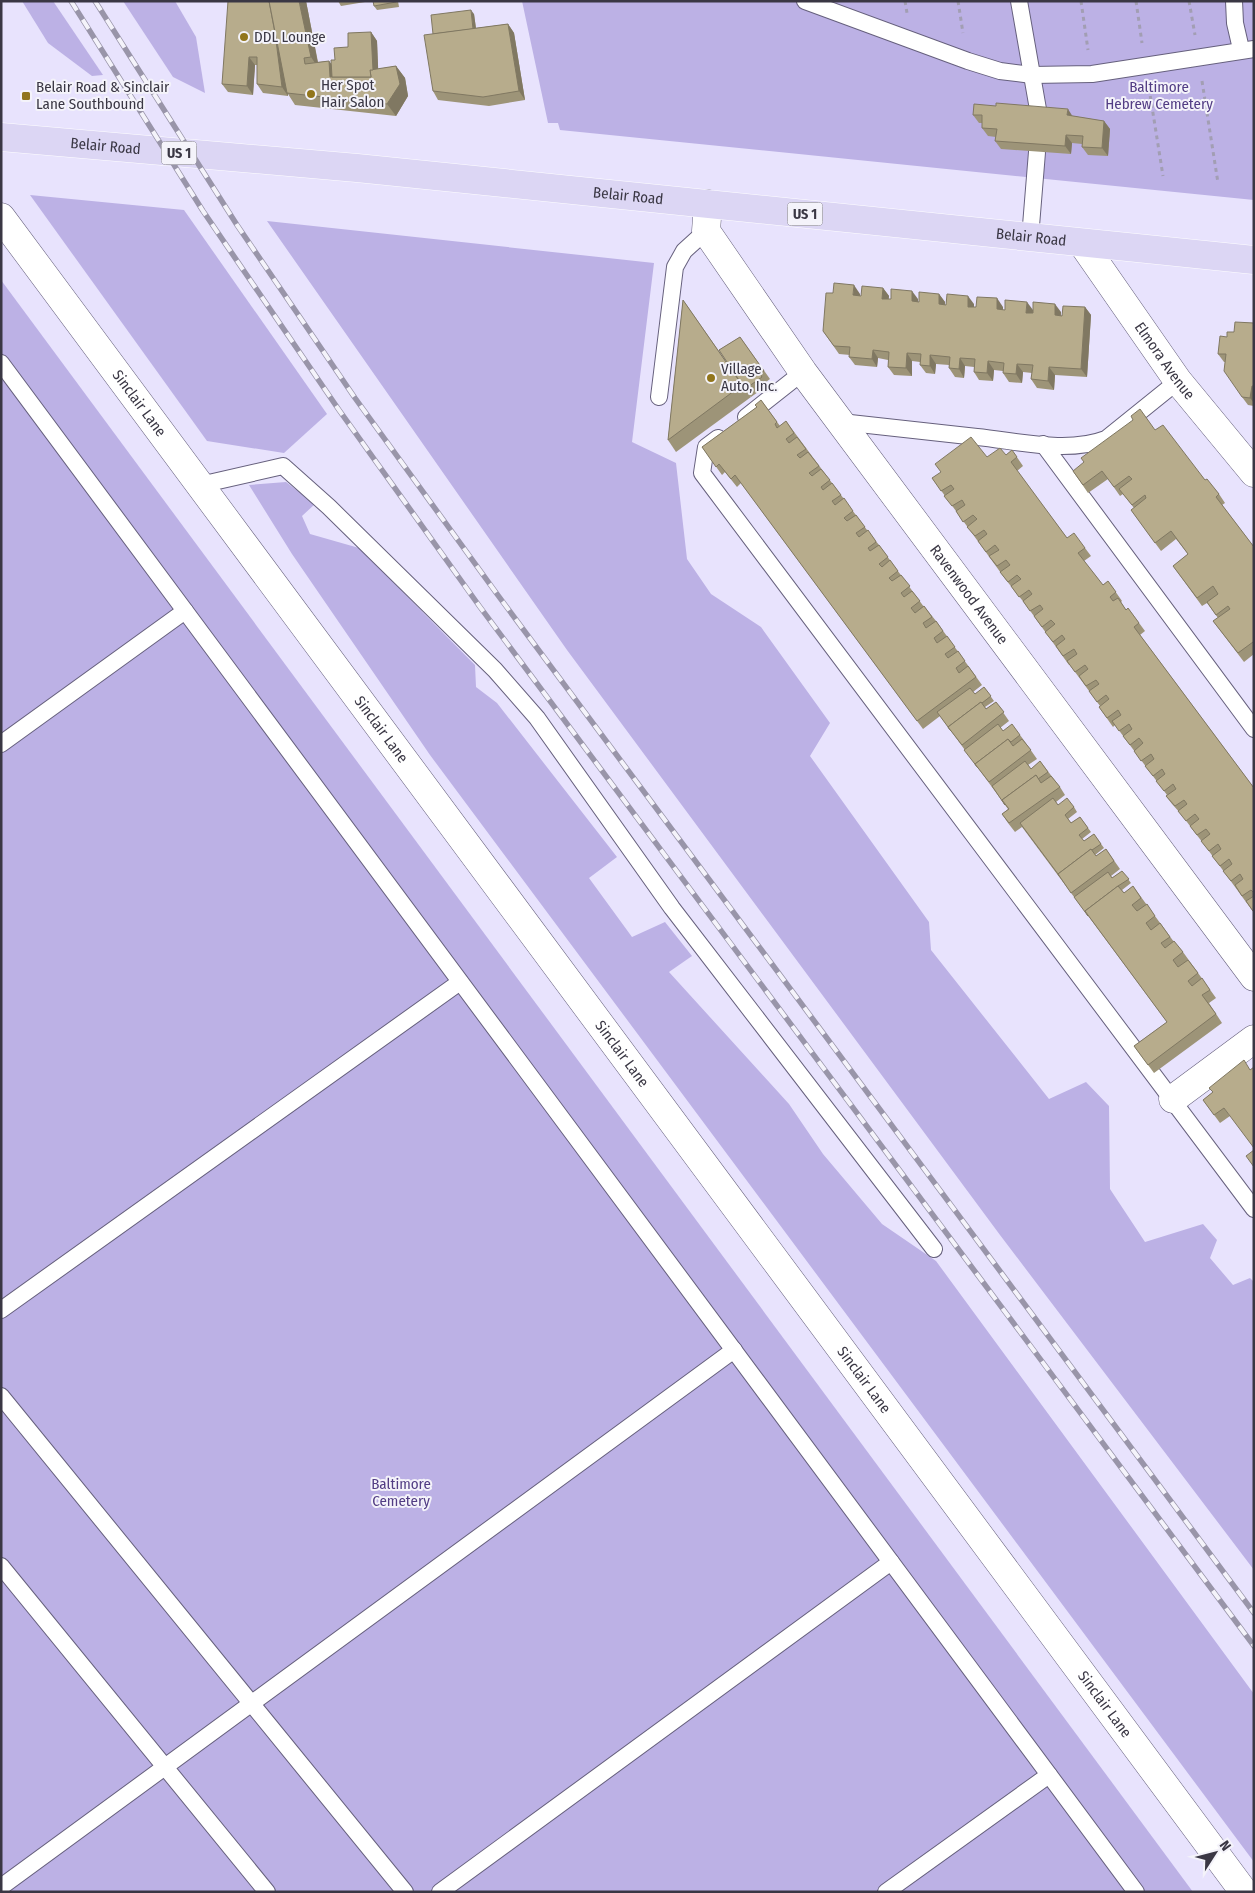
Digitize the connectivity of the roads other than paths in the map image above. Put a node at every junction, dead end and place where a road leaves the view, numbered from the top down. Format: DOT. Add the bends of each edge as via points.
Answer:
graph roads {
  1 [pos="805,1"];
  2 [pos="1019,1"];
  3 [pos="1234,1"];
  4 [pos="1247,49"];
  5 [pos="1032,75"];
  6 [pos="1039,114"];
  7 [pos="1,137"];
  8 [pos="1037,152"];
  9 [pos="708,204"];
  10 [pos="1,217"];
  11 [pos="706,231"];
  12 [pos="1030,238"];
  13 [pos="1082,243"];
  14 [pos="1254,260"];
  15 [pos="1,363"];
  16 [pos="804,372"];
  17 [pos="1178,381"];
  18 [pos="659,397"];
  19 [pos="841,422"];
  20 [pos="1043,444"];
  21 [pos="1250,465"];
  22 [pos="200,485"];
  23 [pos="185,610"];
  24 [pos="1254,729"];
  25 [pos="1,744"];
  26 [pos="1254,977"];
  27 [pos="460,982"];
  28 [pos="1254,1039"];
  29 [pos="1173,1099"];
  30 [pos="1254,1209"];
  31 [pos="934,1249"];
  32 [pos="1,1310"];
  33 [pos="734,1350"];
  34 [pos="1,1396"];
  35 [pos="891,1562"];
  36 [pos="1,1566"];
  37 [pos="251,1703"];
  38 [pos="164,1766"];
  39 [pos="1049,1775"];
  40 [pos="1,1887"];
  41 [pos="267,1892"];
  42 [pos="405,1892"];
  43 [pos="440,1892"];
  44 [pos="886,1892"];
  45 [pos="1136,1892"];
  46 [pos="1244,1892"];
  1 -- 5 [label="lane" via="968,60"];
  2 -- 5 [label="lane"];
  3 -- 4 [label="lane" via="1235,23"];
  4 -- 5 [label="lane" via="1092,74"];
  5 -- 6 [label="lane"];
  7 -- 9 [label="main road, Belair Road / US 1" via="357,168"];
  8 -- 12 [label="lane"];
  9 -- 11 [label="main road"];
  9 -- 12 [label="main road, Belair Road / US 1"];
  10 -- 22 [label="main road, Sinclair Lane"];
  11 -- 16 [label="main road, Ravenwood Avenue"];
  11 -- 18 [label="lane" via="684,251 674,267"];
  12 -- 13 [label="main road, Belair Road / US 1"];
  13 -- 14 [label="main road, Belair Road / US 1"];
  13 -- 17 [label="main road, Elmora Avenue"];
  15 -- 23 [label="lane"];
  16 -- 19 [label="main road, Ravenwood Avenue"];
  16 -- 29 [label="lane" via="706,447 702,473"];
  17 -- 20 [label="lane" via="1106,439 1079,446"];
  17 -- 21 [label="main road, Elmora Avenue"];
  19 -- 20 [label="lane"];
  19 -- 26 [label="main road, Ravenwood Avenue"];
  20 -- 24 [label="lane"];
  22 -- 31 [label="lane" via="283,466 495,670 537,718 672,908"];
  22 -- 46 [label="main road, Sinclair Lane"];
  23 -- 25 [label="lane"];
  23 -- 27 [label="lane"];
  27 -- 32 [label="lane"];
  27 -- 33 [label="lane"];
  28 -- 29 [label="main road"];
  29 -- 30 [label="lane"];
  33 -- 35 [label="lane"];
  33 -- 37 [label="lane"];
  34 -- 37 [label="lane"];
  35 -- 39 [label="lane"];
  35 -- 43 [label="lane"];
  36 -- 38 [label="lane"];
  37 -- 38 [label="lane"];
  37 -- 42 [label="lane"];
  38 -- 40 [label="lane"];
  38 -- 41 [label="lane"];
  39 -- 44 [label="lane"];
  39 -- 45 [label="lane"];
}
